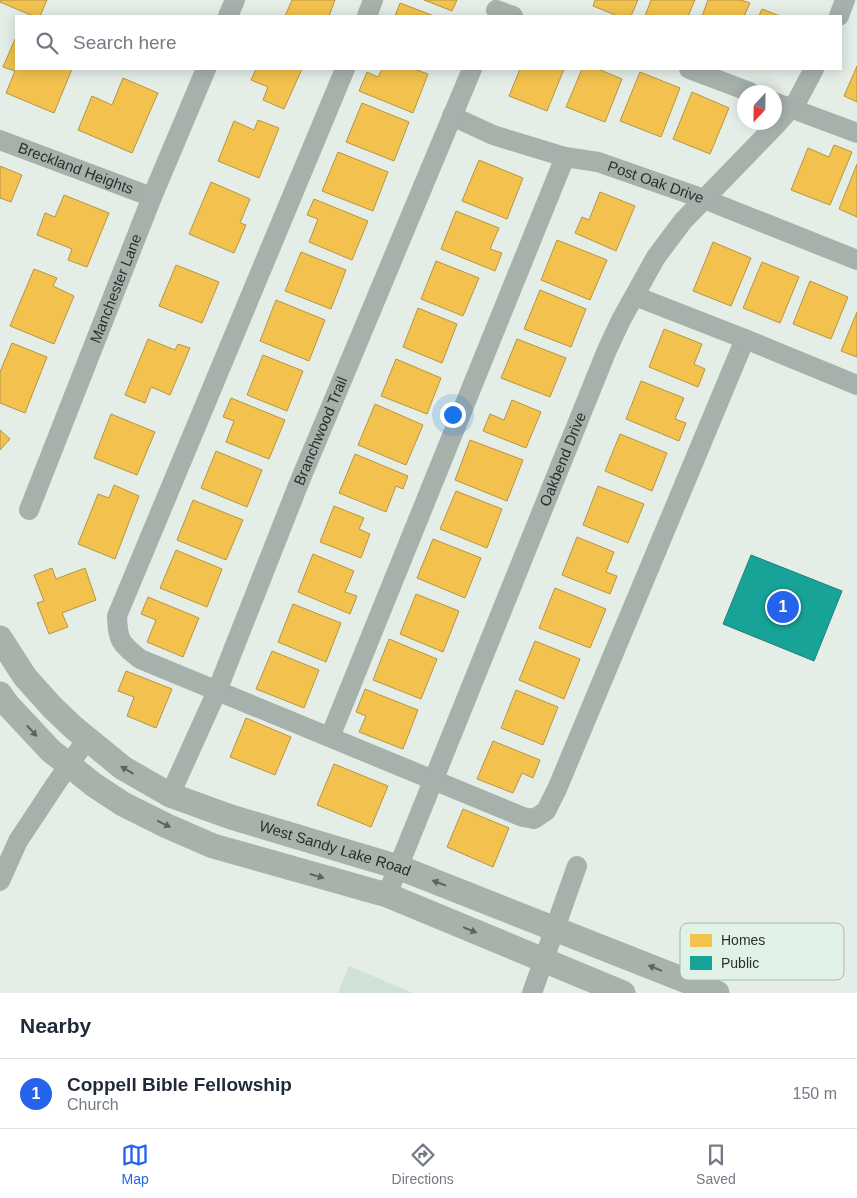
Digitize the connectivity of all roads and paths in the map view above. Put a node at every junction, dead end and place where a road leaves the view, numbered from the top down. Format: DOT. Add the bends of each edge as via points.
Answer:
graph roads {
  1 [pos="235,0"];
  2 [pos="373,0"];
  3 [pos="844,0"];
  4 [pos="857,6"];
  5 [pos="228,15"];
  6 [pos="367,15"];
  7 [pos="838,15"];
  8 [pos="206,70"];
  9 [pos="345,70"];
  10 [pos="472,70"];
  11 [pos="692,70"];
  12 [pos="813,70"];
  13 [pos="737,87"];
  14 [pos="783,105"];
  15 [pos="452,116"];
  16 [pos="857,133"];
  17 [pos="0,140"];
  18 [pos="565,157"];
  19 [pos="152,197"];
  20 [pos="704,199"];
  21 [pos="857,260"];
  22 [pos="635,296"];
  23 [pos="745,339"];
  24 [pos="857,385"];
  25 [pos="30,510"];
  26 [pos="0,638"];
  27 [pos="216,690"];
  28 [pos="0,694"];
  29 [pos="330,737"];
  30 [pos="88,740"];
  31 [pos="68,765"];
  32 [pos="433,780"];
  33 [pos="170,795"];
  34 [pos="577,866"];
  35 [pos="398,867"];
  36 [pos="0,881"];
  37 [pos="387,895"];
  38 [pos="555,928"];
  39 [pos="544,960"];
  40 [pos="680,978"];
  41 [pos="685,980"];
  42 [pos="532,993"];
  43 [pos="623,993"];
  44 [pos="717,993"];
  1 -- 5 [label="street"];
  2 -- 6 [label="street"];
  3 -- 4 [label="street"];
  3 -- 7 [label="street"];
  8 -- 19 [label="street, Manchester Lane"];
  9 -- 27 [label="street" via="117,616 118,633 124,646 140,659"];
  10 -- 15 [label="street, Branchwood Trail"];
  11 -- 13 [label="street"];
  12 -- 14 [label="street, Oakbend Drive" via="797,101"];
  14 -- 16 [label="street"];
  14 -- 20 [label="street, Oakbend Drive" via="775,126"];
  15 -- 18 [label="street, Post Oak Drive" via="493,135"];
  15 -- 27 [label="street, Branchwood Trail"];
  17 -- 19 [label="street, Breckland Heights"];
  18 -- 20 [label="street, Post Oak Drive" via="598,162"];
  18 -- 29 [label="street"];
  19 -- 25 [label="street, Manchester Lane"];
  20 -- 21 [label="street, Post Oak Drive"];
  20 -- 22 [label="street, Oakbend Drive" via="683,220 661,250"];
  22 -- 23 [label="street"];
  22 -- 32 [label="street, Oakbend Drive" via="607,350"];
  23 -- 24 [label="street"];
  23 -- 32 [label="street" via="546,811 534,819 523,817"];
  26 -- 30 [label="main road, West Sandy Lake Road" via="31,683"];
  27 -- 29 [label="street"];
  27 -- 33 [label="street, Branchwood Trail"];
  28 -- 31 [label="main road, West Sandy Lake Road, one-way" via="51,751"];
  29 -- 32 [label="street"];
  30 -- 31 [label="street"];
  33 -- 30 [label="main road, West Sandy Lake Road, one-way" via="123,768"];
  31 -- 36 [label="street" via="18,841"];
  31 -- 37 [label="main road, West Sandy Lake Road, one-way" via="124,804 214,846"];
  32 -- 35 [label="street, Oakbend Drive"];
  33 -- 35 [label="main road, West Sandy Lake Road" via="231,817"];
  34 -- 38 [label="street"];
  35 -- 37 [label="street, Oakbend Drive"];
  38 -- 35 [label="main road, West Sandy Lake Road, one-way"];
  37 -- 39 [label="main road, West Sandy Lake Road, one-way"];
  38 -- 39 [label="street"];
  40 -- 38 [label="main road, West Sandy Lake Road, one-way"];
  39 -- 42 [label="street"];
  39 -- 43 [label="main road, West Sandy Lake Road"];
  44 -- 41 [label="main road, West Sandy Lake Road, one-way"];
}
